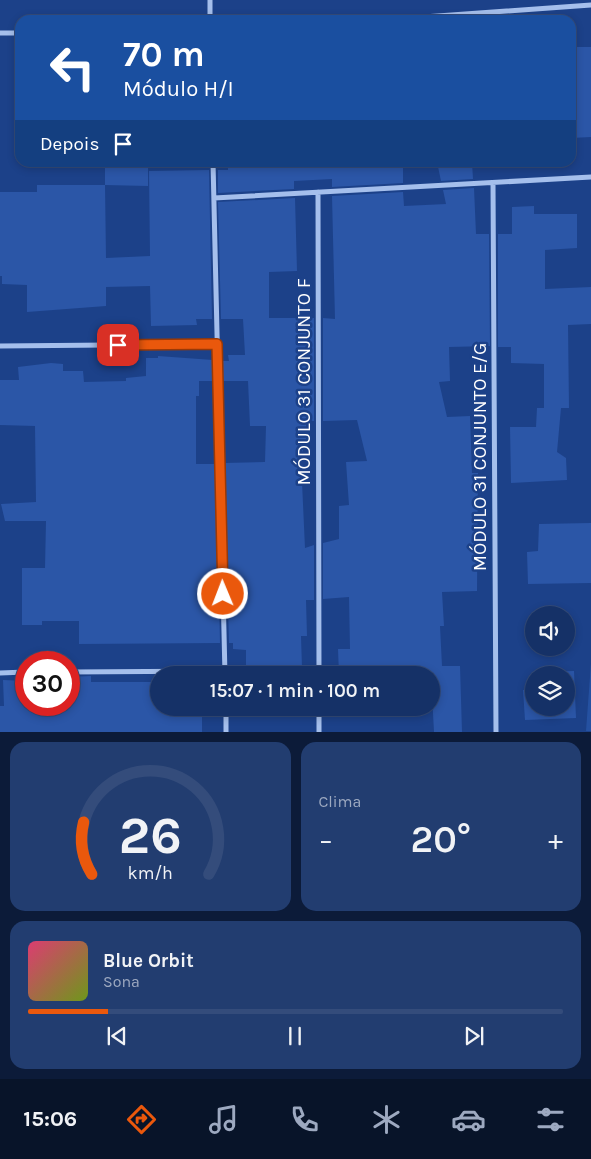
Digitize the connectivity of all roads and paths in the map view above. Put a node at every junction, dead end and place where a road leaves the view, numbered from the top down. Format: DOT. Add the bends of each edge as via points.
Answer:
graph roads {
  1 [pos="210,0"];
  2 [pos="591,5"];
  3 [pos="210,15"];
  4 [pos="452,15"];
  5 [pos="15,33"];
  6 [pos="0,34"];
  7 [pos="213,167"];
  8 [pos="591,177"];
  9 [pos="493,183"];
  10 [pos="318,192"];
  11 [pos="214,198"];
  12 [pos="217,344"];
  13 [pos="0,346"];
  14 [pos="225,666"];
  15 [pos="319,666"];
  16 [pos="15,672"];
  17 [pos="80,672"];
  18 [pos="0,673"];
  19 [pos="150,673"];
  20 [pos="226,716"];
  21 [pos="319,716"];
  22 [pos="226,732"];
  23 [pos="319,732"];
  24 [pos="496,732"];
  1 -- 3 [label="street"];
  2 -- 4 [label="street"];
  5 -- 6 [label="street"];
  7 -- 11 [label="street"];
  8 -- 9 [label="street"];
  9 -- 10 [label="street"];
  9 -- 24 [label="street, MÓDULO 31 CONJUNTO E/G"];
  10 -- 11 [label="street"];
  10 -- 15 [label="street, MÓDULO 31 CONJUNTO F"];
  11 -- 12 [label="street"];
  12 -- 13 [label="street"];
  12 -- 14 [label="street"];
  16 -- 18 [label="street"];
  17 -- 19 [label="street"];
  20 -- 22 [label="street"];
  21 -- 23 [label="street"];
}
